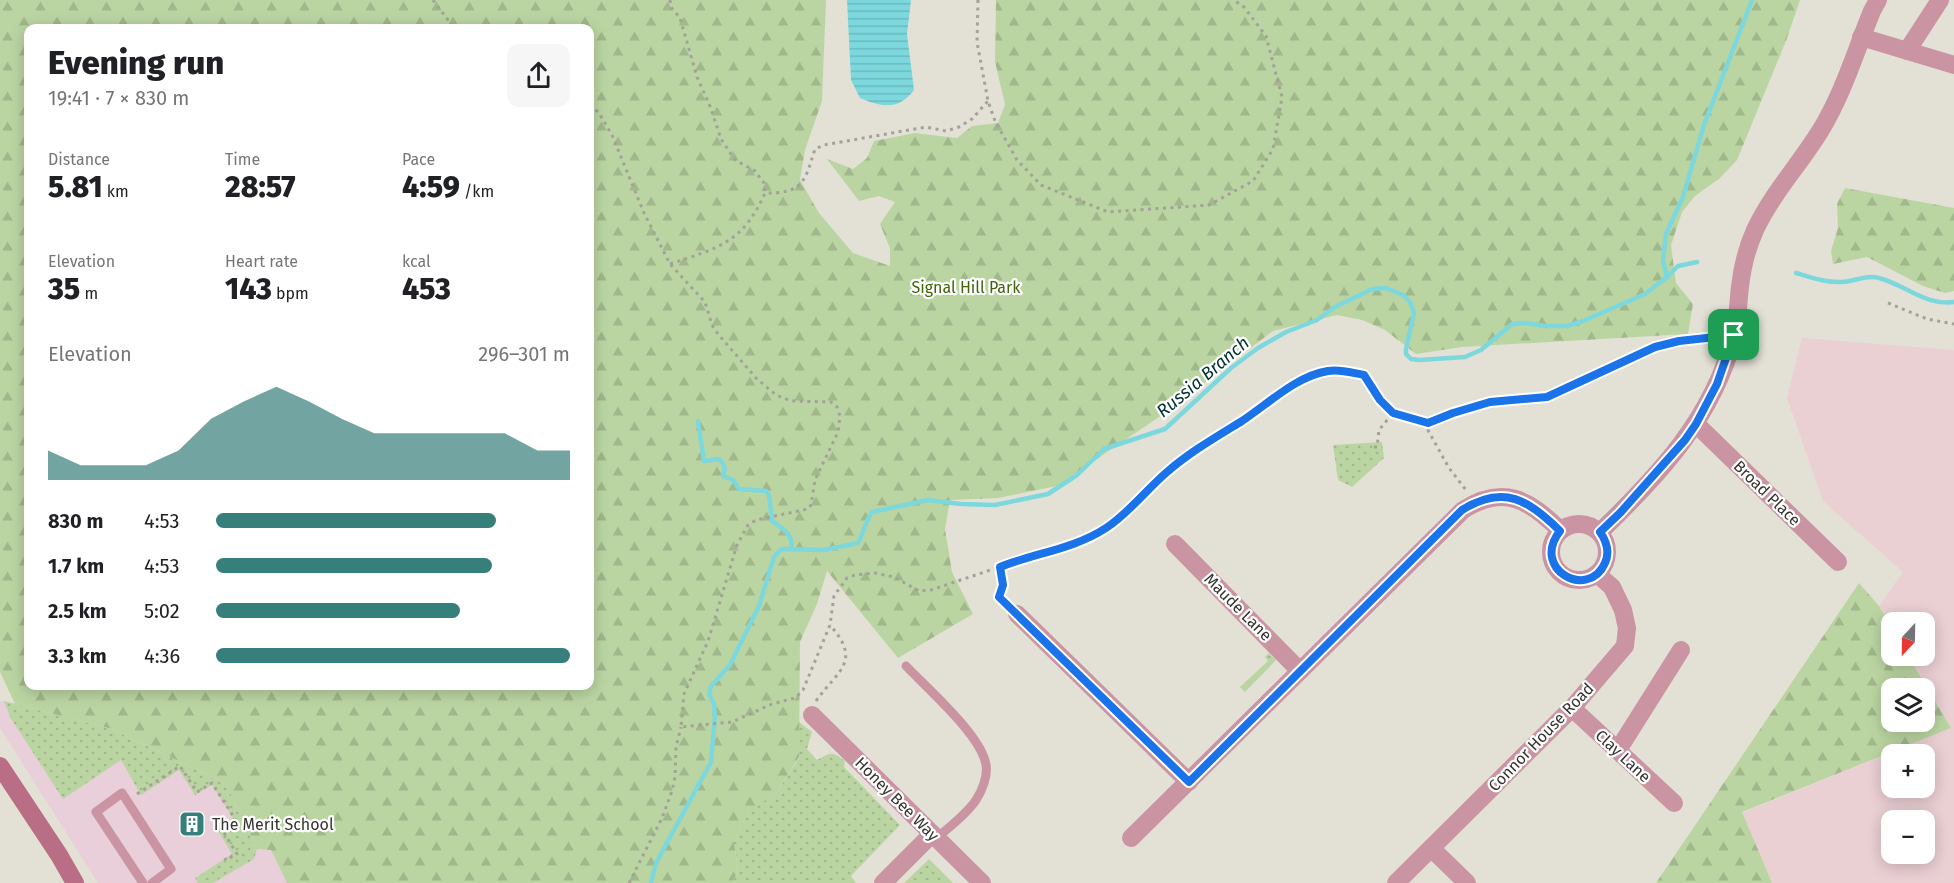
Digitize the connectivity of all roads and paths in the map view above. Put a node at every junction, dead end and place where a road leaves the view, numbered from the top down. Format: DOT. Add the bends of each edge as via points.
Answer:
graph roads {
  1 [pos="433,0"];
  2 [pos="670,0"];
  3 [pos="978,0"];
  4 [pos="1234,0"];
  5 [pos="1878,0"];
  6 [pos="1940,0"];
  7 [pos="451,24"];
  8 [pos="1861,37"];
  9 [pos="1907,51"];
  10 [pos="1954,65"];
  11 [pos="988,101"];
  12 [pos="594,108"];
  13 [pos="765,193"];
  14 [pos="670,264"];
  15 [pos="1888,303"];
  16 [pos="1954,324"];
  17 [pos="1734,335"];
  18 [pos="1393,413"];
  19 [pos="1424,423"];
  20 [pos="1696,424"];
  21 [pos="1374,447"];
  22 [pos="1475,502"];
  23 [pos="1560,531"];
  24 [pos="1600,532"];
  25 [pos="1175,544"];
  26 [pos="1838,562"];
  27 [pos="1000,567"];
  28 [pos="1597,574"];
  29 [pos="1017,614"];
  30 [pos="830,625"];
  31 [pos="1681,650"];
  32 [pos="906,666"];
  33 [pos="1300,671"];
  34 [pos="814,708"];
  35 [pos="1572,708"];
  36 [pos="681,727"];
  37 [pos="1618,750"];
  38 [pos="0,766"];
  39 [pos="1189,782"];
  40 [pos="137,794"];
  41 [pos="1674,803"];
  42 [pos="934,836"];
  43 [pos="1131,838"];
  44 [pos="1431,848"];
  45 [pos="225,858"];
  46 [pos="75,883"];
  47 [pos="143,883"];
  48 [pos="152,883"];
  49 [pos="629,883"];
  50 [pos="884,883"];
  51 [pos="982,883"];
  52 [pos="1396,883"];
  53 [pos="1467,883"];
  1 -- 7 [label="path"];
  2 -- 13 [label="path" via="681,18 697,77 721,139 735,160 755,171 764,183"];
  3 -- 11 [label="path" via="977,42"];
  4 -- 11 [label="path" via="1266,36 1282,97 1273,149 1253,181 1209,205 1108,212 1041,185 1017,160"];
  5 -- 8 [label="street"];
  6 -- 9 [label="street"];
  8 -- 9 [label="street"];
  8 -- 17 [label="street" via="1836,104 1754,232 1742,273"];
  9 -- 10 [label="street"];
  11 -- 13 [label="path" via="972,119 946,131 926,127 824,145 815,149 806,179 781,193"];
  12 -- 14 [label="path" via="612,135"];
  13 -- 14 [label="path" via="727,244"];
  14 -- 36 [label="path" via="698,292 718,334 756,378 783,398 831,402 840,416 808,509 748,525 737,545 708,641 684,694"];
  15 -- 16 [label="path" via="1927,319"];
  17 -- 19 [label="path" via="1655,347 1547,397 1490,402"];
  17 -- 20 [label="street" via="1717,384"];
  18 -- 19 [label="path"];
  18 -- 21 [label="path" via="1379,430"];
  18 -- 27 [label="path" via="1364,375 1326,371 1301,381 1190,453 1095,535"];
  19 -- 22 [label="path" via="1449,468"];
  20 -- 24 [label="street"];
  20 -- 26 [label="street, Broad Place"];
  22 -- 23 [label="street" via="1495,497 1520,500 1533,506"];
  22 -- 33 [label="street" via="1462,510"];
  23 -- 24 [label="street" via="1576,524"];
  23 -- 28 [label="street" via="1554,538 1551,557 1561,573 1579,580"];
  24 -- 28 [label="street" via="1607,558"];
  25 -- 33 [label="street, Maude Lane"];
  27 -- 29 [label="path" via="1003,585 999,597"];
  27 -- 30 [label="path" via="919,591 894,577 875,573 855,575 847,578 834,596"];
  28 -- 35 [label="street, Connor House Road" via="1612,587 1623,610 1625,646"];
  29 -- 39 [label="street"];
  30 -- 34 [label="path" via="848,655"];
  30 -- 36 [label="path" via="795,698 725,724"];
  31 -- 37 [label="street"];
  32 -- 42 [label="lane" via="979,745 987,768 976,801"];
  33 -- 39 [label="street"];
  34 -- 42 [label="street, Honey Bee Way"];
  35 -- 37 [label="street, Clay Lane"];
  35 -- 44 [label="street, Connor House Road"];
  36 -- 49 [label="path" via="672,792"];
  37 -- 41 [label="street, Clay Lane"];
  38 -- 46 [label="main road"];
  39 -- 43 [label="street"];
  40 -- 45 [label="path" via="180,766 197,792 212,783 235,819 221,828 237,854"];
  42 -- 50 [label="street"];
  42 -- 51 [label="street, Honey Bee Way"];
  44 -- 52 [label="street, Connor House Road"];
  44 -- 53 [label="street"];
  47 -- 48 [label="lane" via="96,812 122,793 171,869"];
}
